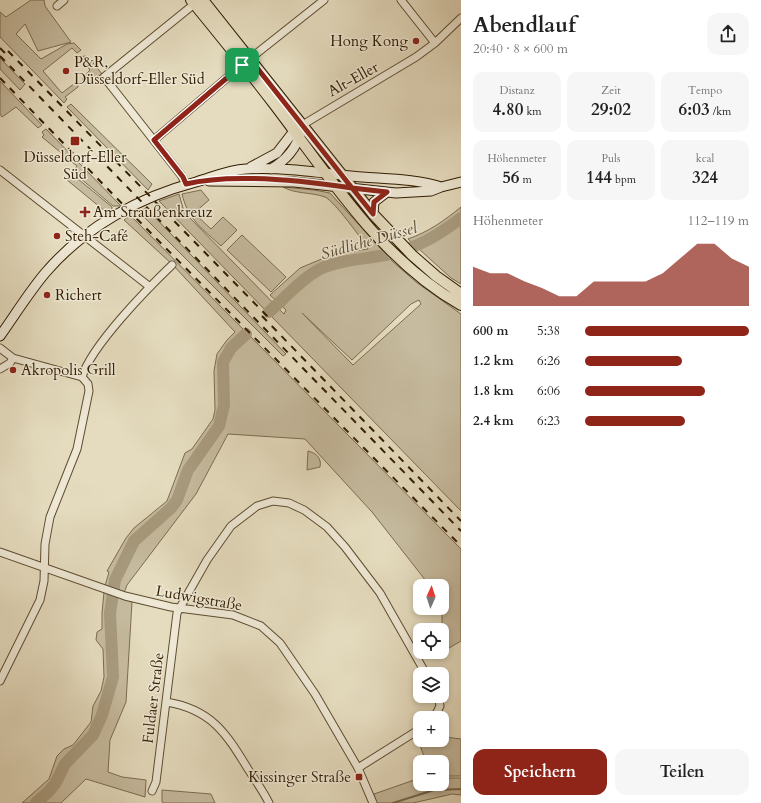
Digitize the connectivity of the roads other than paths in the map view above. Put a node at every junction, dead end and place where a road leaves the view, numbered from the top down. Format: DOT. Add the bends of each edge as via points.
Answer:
graph roads {
  1 [pos="64,0"];
  2 [pos="324,0"];
  3 [pos="401,0"];
  4 [pos="197,1"];
  5 [pos="57,6"];
  6 [pos="461,18"];
  7 [pos="435,43"];
  8 [pos="246,62"];
  9 [pos="303,124"];
  10 [pos="296,135"];
  11 [pos="154,140"];
  12 [pos="272,168"];
  13 [pos="245,169"];
  14 [pos="0,170"];
  15 [pos="326,173"];
  16 [pos="343,175"];
  17 [pos="227,180"];
  18 [pos="198,182"];
  19 [pos="461,182"];
  20 [pos="186,184"];
  21 [pos="335,186"];
  22 [pos="441,187"];
  23 [pos="352,188"];
  24 [pos="387,192"];
  25 [pos="373,214"];
  26 [pos="84,236"];
  27 [pos="172,265"];
  28 [pos="150,287"];
  29 [pos="461,294"];
  30 [pos="461,304"];
  31 [pos="0,336"];
  32 [pos="0,348"];
  33 [pos="13,358"];
  34 [pos="0,369"];
  35 [pos="82,377"];
  36 [pos="0,552"];
  37 [pos="44,568"];
  38 [pos="179,608"];
  39 [pos="422,667"];
  40 [pos="0,681"];
  41 [pos="166,702"];
  42 [pos="413,733"];
  43 [pos="358,768"];
  44 [pos="152,791"];
  45 [pos="373,801"];
  46 [pos="269,803"];
  1 -- 5 [label="street"];
  2 -- 8 [label="street"];
  3 -- 7 [label="street"];
  4 -- 8 [label="main road"];
  4 -- 11 [label="street" via="104,77"];
  6 -- 7 [label="street, Alt-Eller"];
  7 -- 9 [label="street, Alt-Eller" via="396,70"];
  8 -- 9 [label="main road"];
  8 -- 10 [label="main road"];
  8 -- 11 [label="street"];
  9 -- 10 [label="main road"];
  9 -- 16 [label="main road"];
  10 -- 12 [label="main road" via="289,155"];
  10 -- 13 [label="main road" via="277,153 260,164"];
  10 -- 15 [label="main road"];
  11 -- 20 [label="street"];
  12 -- 13 [label="main road"];
  12 -- 15 [label="main road"];
  12 -- 17 [label="main road" via="260,174"];
  13 -- 18 [label="main road" via="226,171"];
  14 -- 26 [label="street"];
  15 -- 16 [label="main road"];
  15 -- 21 [label="main road"];
  16 -- 22 [label="main road" via="425,181"];
  16 -- 23 [label="main road"];
  17 -- 18 [label="main road"];
  17 -- 21 [label="main road"];
  18 -- 20 [label="main road"];
  19 -- 22 [label="main road"];
  20 -- 26 [label="main road" via="153,196 113,216"];
  21 -- 23 [label="main road"];
  21 -- 30 [label="main road" via="388,246 440,291"];
  22 -- 24 [label="main road" via="431,191"];
  23 -- 24 [label="main road"];
  23 -- 25 [label="main road"];
  24 -- 25 [label="main road" via="374,202"];
  25 -- 29 [label="main road" via="412,255"];
  26 -- 28 [label="street"];
  26 -- 31 [label="main road" via="46,273"];
  27 -- 28 [label="street"];
  28 -- 35 [label="street" via="104,340 84,369"];
  32 -- 33 [label="street"];
  33 -- 34 [label="street"];
  33 -- 35 [label="street"];
  35 -- 37 [label="street" via="88,384 89,391 77,449 50,517"];
  36 -- 37 [label="street, Ludwigstraße"];
  37 -- 38 [label="street, Ludwigstraße" via="120,594"];
  37 -- 40 [label="street" via="40,600"];
  38 -- 39 [label="street" via="231,526 256,506 273,501 289,503 304,510 327,527 345,547 380,593"];
  38 -- 41 [label="street, Fuldaer Straße"];
  38 -- 43 [label="street, Ludwigstraße" via="238,616 261,626 272,635 318,698"];
  41 -- 44 [label="street, Fuldaer Straße" via="156,782"];
  41 -- 46 [label="street" via="191,708 218,726 236,747"];
  42 -- 43 [label="street"];
  43 -- 45 [label="street, Ludwigstraße"];
}
